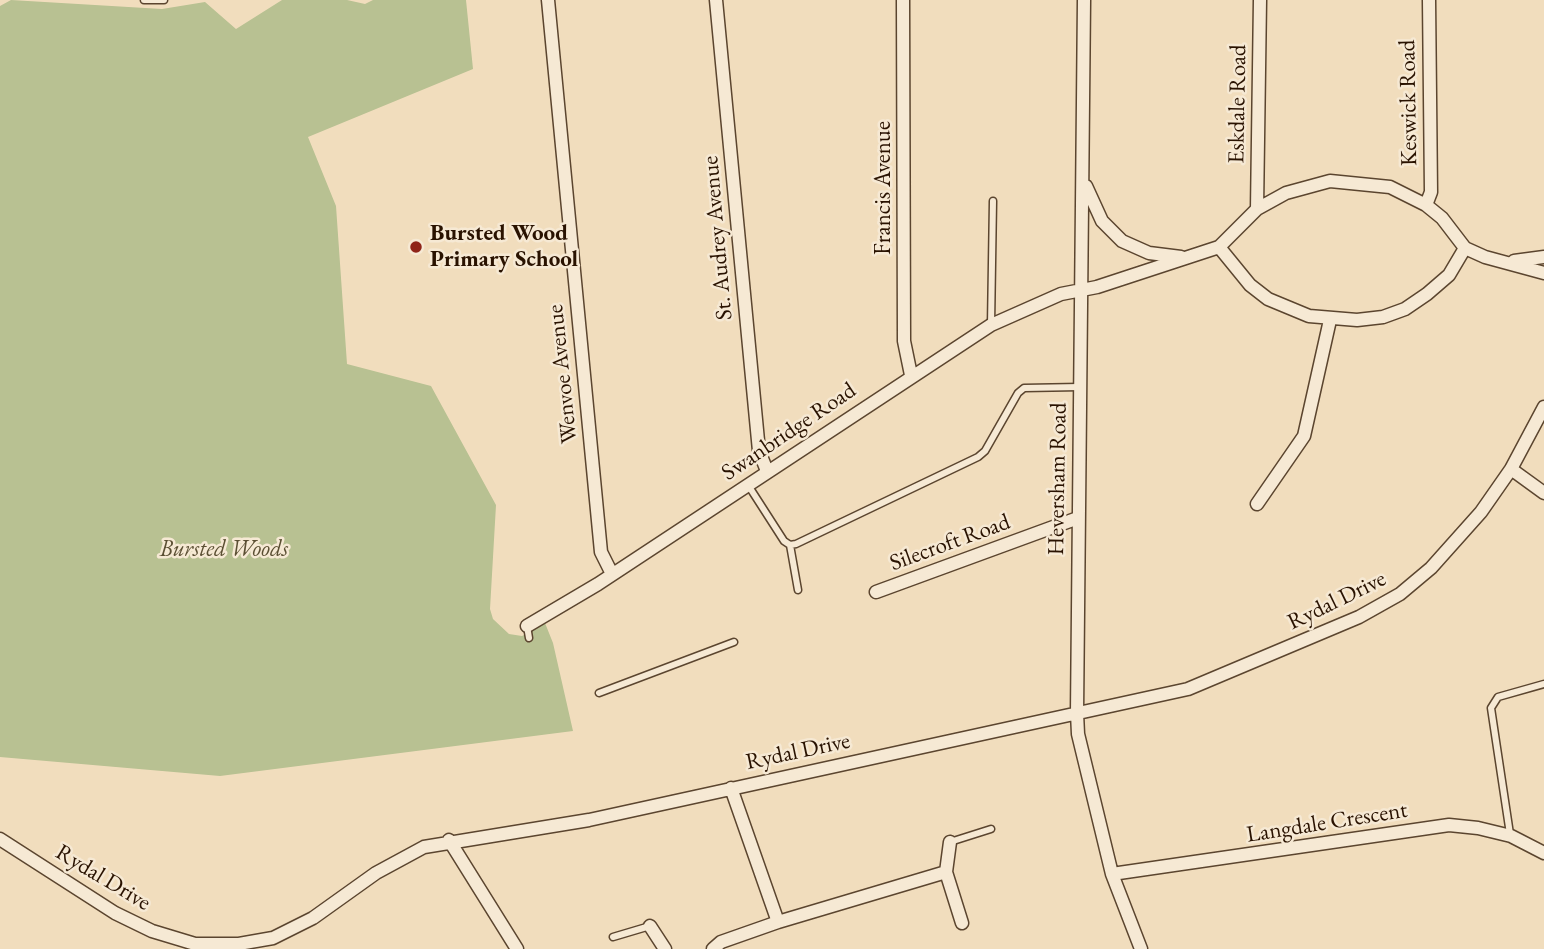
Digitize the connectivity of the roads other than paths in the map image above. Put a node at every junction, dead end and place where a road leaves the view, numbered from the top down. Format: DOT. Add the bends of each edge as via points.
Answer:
graph roads {
  1 [pos="144,0"];
  2 [pos="164,0"];
  3 [pos="548,0"];
  4 [pos="716,0"];
  5 [pos="903,0"];
  6 [pos="1084,0"];
  7 [pos="1260,0"];
  8 [pos="1429,0"];
  9 [pos="1083,176"];
  10 [pos="993,201"];
  11 [pos="1426,205"];
  12 [pos="1257,209"];
  13 [pos="1219,247"];
  14 [pos="1465,248"];
  15 [pos="1190,257"];
  16 [pos="1544,257"];
  17 [pos="1507,262"];
  18 [pos="1544,273"];
  19 [pos="1082,289"];
  20 [pos="1330,320"];
  21 [pos="991,325"];
  22 [pos="911,375"];
  23 [pos="1080,387"];
  24 [pos="1544,407"];
  25 [pos="1511,469"];
  26 [pos="767,471"];
  27 [pos="747,485"];
  28 [pos="1544,493"];
  29 [pos="1257,503"];
  30 [pos="1078,518"];
  31 [pos="790,545"];
  32 [pos="612,574"];
  33 [pos="798,590"];
  34 [pos="876,592"];
  35 [pos="528,632"];
  36 [pos="734,642"];
  37 [pos="1544,684"];
  38 [pos="599,693"];
  39 [pos="1077,713"];
  40 [pos="731,788"];
  41 [pos="991,829"];
  42 [pos="1511,836"];
  43 [pos="0,839"];
  44 [pos="449,840"];
  45 [pos="950,842"];
  46 [pos="1544,853"];
  47 [pos="946,872"];
  48 [pos="1112,874"];
  49 [pos="779,922"];
  50 [pos="962,923"];
  51 [pos="650,926"];
  52 [pos="613,937"];
  53 [pos="517,949"];
  54 [pos="665,949"];
  55 [pos="713,949"];
  56 [pos="1141,949"];
  1 -- 2 [label="lane"];
  3 -- 32 [label="street, Wenvoe Avenue" via="601,552"];
  4 -- 26 [label="street, St. Audrey Avenue" via="759,451"];
  5 -- 22 [label="street, Francis Avenue" via="904,341"];
  6 -- 9 [label="street, Heversham Road"];
  7 -- 12 [label="street, Eskdale Road"];
  8 -- 11 [label="street, Keswick Road" via="1431,192"];
  9 -- 15 [label="street" via="1095,209 1122,241 1149,253"];
  9 -- 19 [label="street, Heversham Road"];
  10 -- 21 [label="lane"];
  11 -- 12 [label="street" via="1390,187 1330,181 1286,192"];
  11 -- 14 [label="street"];
  12 -- 13 [label="street"];
  13 -- 15 [label="street, Swanbridge Road"];
  13 -- 20 [label="street" via="1268,299 1289,310"];
  14 -- 17 [label="street"];
  14 -- 20 [label="street" via="1448,275 1405,309 1383,317"];
  15 -- 19 [label="street, Swanbridge Road"];
  16 -- 17 [label="street"];
  17 -- 18 [label="street"];
  19 -- 21 [label="street, Swanbridge Road"];
  19 -- 23 [label="street, Heversham Road"];
  20 -- 29 [label="street" via="1304,436"];
  21 -- 22 [label="street, Swanbridge Road"];
  22 -- 26 [label="street, Swanbridge Road"];
  23 -- 30 [label="street, Heversham Road"];
  23 -- 31 [label="lane" via="1024,388 978,457"];
  24 -- 25 [label="street, Rydal Drive"];
  25 -- 28 [label="street"];
  25 -- 39 [label="street, Rydal Drive" via="1481,512 1431,568 1390,600 1188,689"];
  26 -- 27 [label="street, Swanbridge Road"];
  27 -- 31 [label="lane"];
  27 -- 32 [label="street, Swanbridge Road"];
  30 -- 34 [label="street, Silecroft Road"];
  30 -- 39 [label="street, Heversham Road"];
  31 -- 33 [label="lane"];
  32 -- 35 [label="street, Swanbridge Road"];
  36 -- 38 [label="lane"];
  37 -- 42 [label="lane" via="1498,697 1492,708"];
  39 -- 40 [label="street, Rydal Drive"];
  39 -- 48 [label="street, Heversham Road"];
  40 -- 44 [label="street, Rydal Drive" via="589,820"];
  40 -- 49 [label="street"];
  41 -- 45 [label="lane"];
  42 -- 46 [label="street, Langdale Crescent"];
  42 -- 48 [label="street, Langdale Crescent" via="1449,825"];
  43 -- 44 [label="street, Rydal Drive" via="115,913 152,932 195,944 273,938 313,918 380,870 424,846"];
  44 -- 53 [label="street"];
  45 -- 47 [label="street"];
  47 -- 49 [label="street"];
  47 -- 50 [label="street"];
  48 -- 56 [label="street, Heversham Road"];
  49 -- 55 [label="street"];
  51 -- 52 [label="lane"];
  51 -- 54 [label="street"];
}
